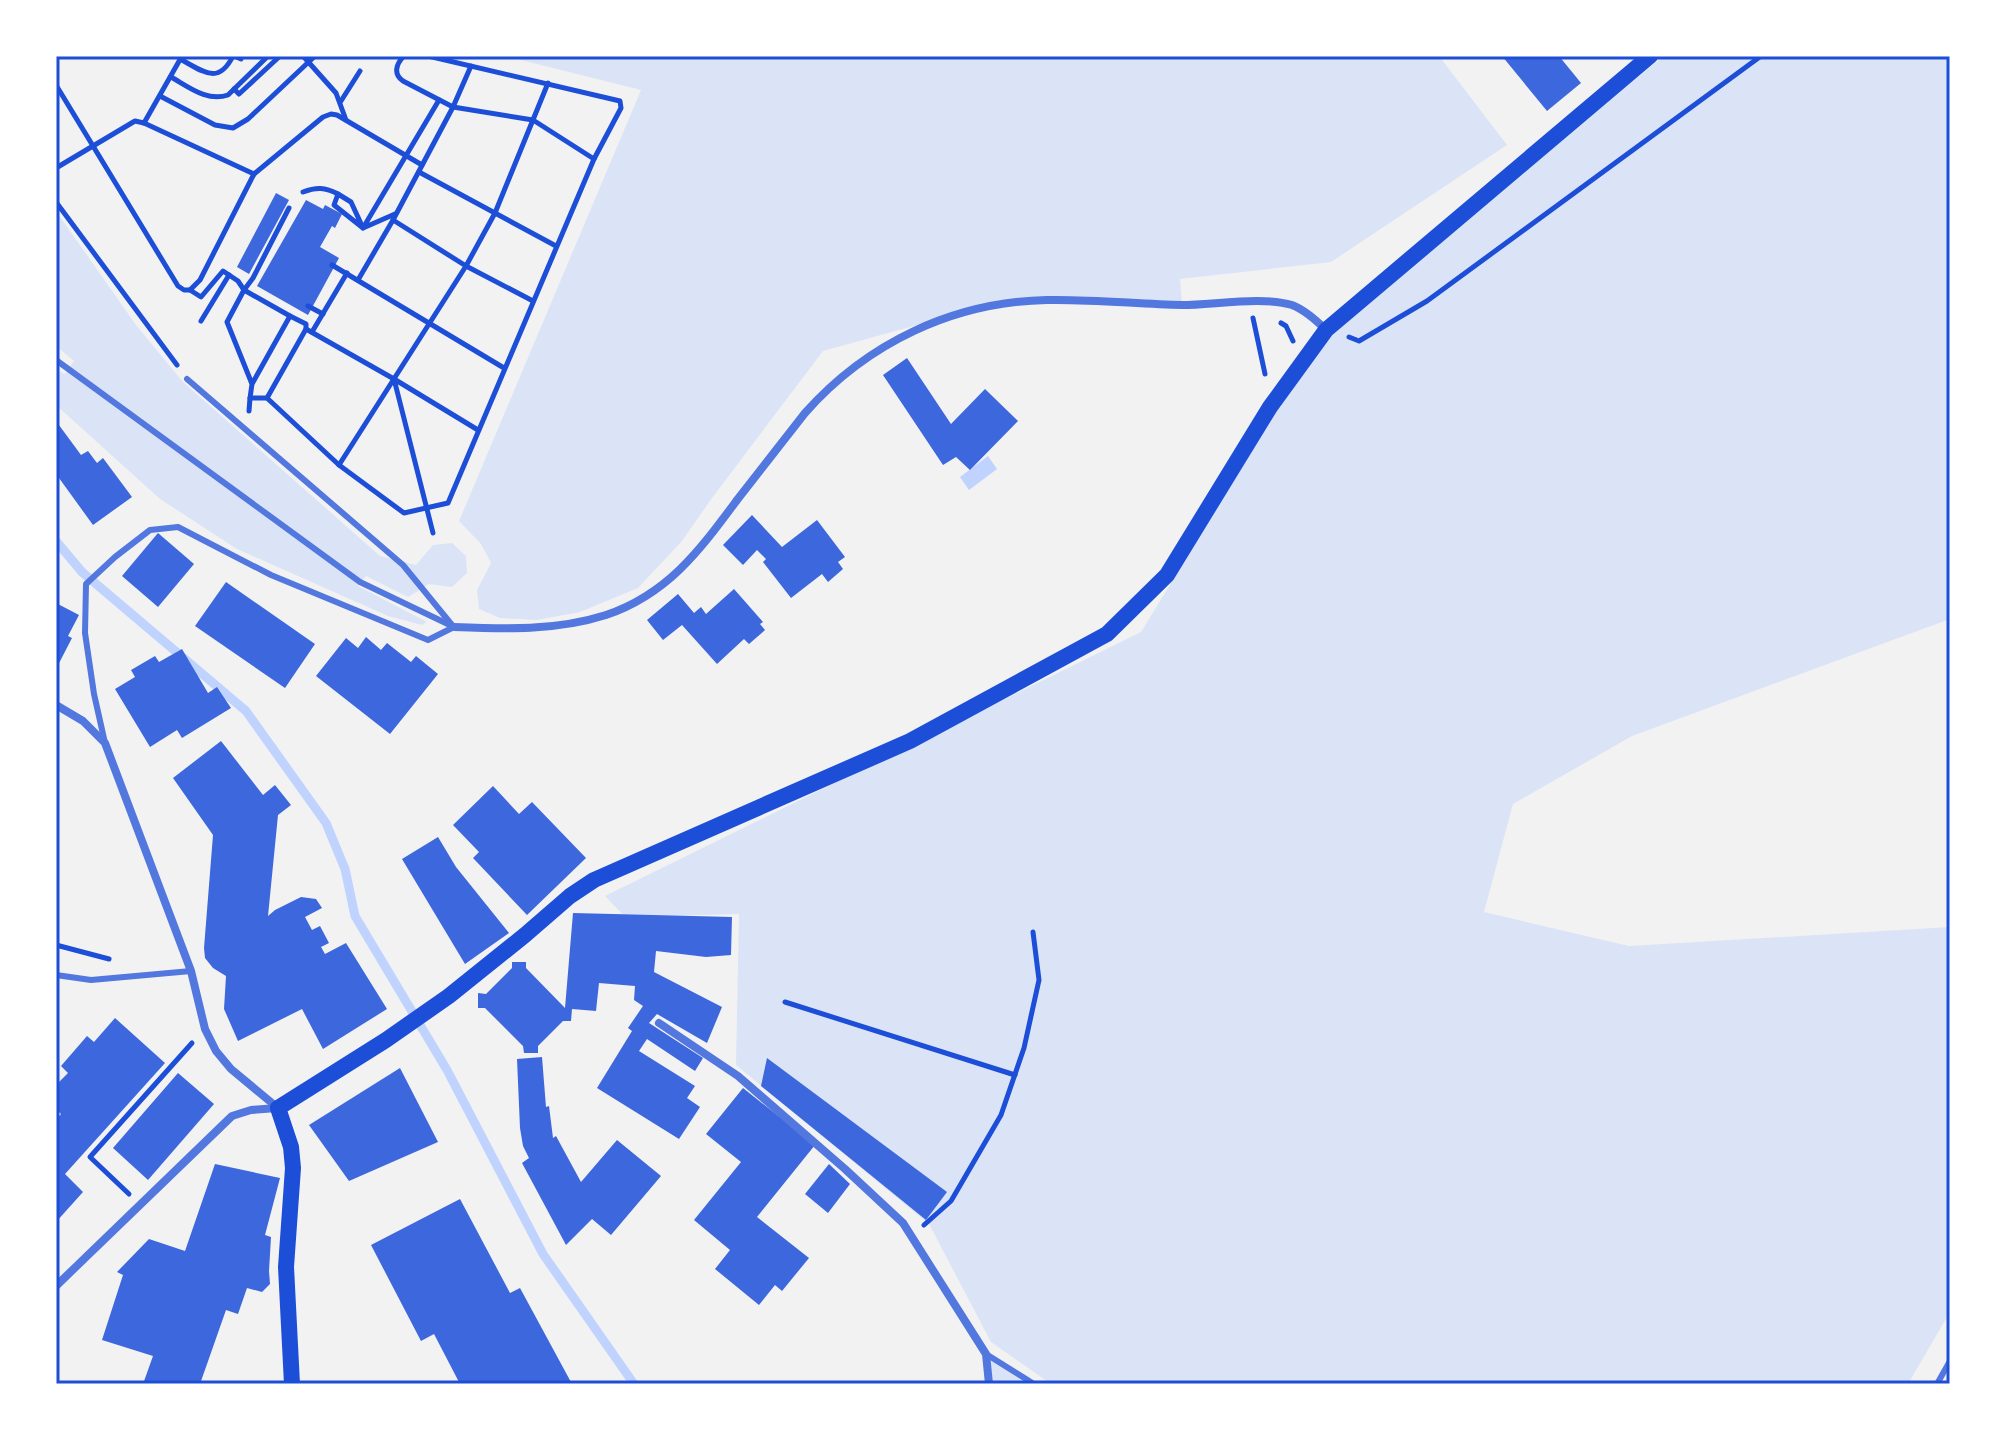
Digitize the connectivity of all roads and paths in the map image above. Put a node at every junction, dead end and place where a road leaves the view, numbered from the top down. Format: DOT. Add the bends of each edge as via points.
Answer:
graph roads {
  1 [pos="233,56"];
  2 [pos="242,56"];
  3 [pos="268,56"];
  4 [pos="280,56"];
  5 [pos="303,56"];
  6 [pos="315,56"];
  7 [pos="404,56"];
  8 [pos="428,56"];
  9 [pos="1650,56"];
  10 [pos="1761,56"];
  11 [pos="181,58"];
  12 [pos="308,62"];
  13 [pos="471,66"];
  14 [pos="360,71"];
  15 [pos="171,77"];
  16 [pos="548,83"];
  17 [pos="56,85"];
  18 [pos="234,89"];
  19 [pos="160,96"];
  20 [pos="439,100"];
  21 [pos="340,102"];
  22 [pos="453,107"];
  23 [pos="533,120"];
  24 [pos="346,121"];
  25 [pos="144,123"];
  26 [pos="94,144"];
  27 [pos="407,156"];
  28 [pos="594,159"];
  29 [pos="422,165"];
  30 [pos="56,168"];
  31 [pos="419,172"];
  32 [pos="254,174"];
  33 [pos="303,192"];
  34 [pos="338,194"];
  35 [pos="56,202"];
  36 [pos="289,208"];
  37 [pos="396,213"];
  38 [pos="495,213"];
  39 [pos="393,220"];
  40 [pos="363,228"];
  41 [pos="556,246"];
  42 [pos="332,265"];
  43 [pos="466,266"];
  44 [pos="347,273"];
  45 [pos="229,275"];
  46 [pos="358,280"];
  47 [pos="190,290"];
  48 [pos="244,290"];
  49 [pos="533,301"];
  50 [pos="308,306"];
  51 [pos="323,314"];
  52 [pos="1243,315"];
  53 [pos="290,316"];
  54 [pos="1253,316"];
  55 [pos="1264,318"];
  56 [pos="1275,319"];
  57 [pos="201,321"];
  58 [pos="429,323"];
  59 [pos="1326,330"];
  60 [pos="309,331"];
  61 [pos="1294,354"];
  62 [pos="56,360"];
  63 [pos="504,368"];
  64 [pos="187,379"];
  65 [pos="394,379"];
  66 [pos="1267,383"];
  67 [pos="252,384"];
  68 [pos="250,398"];
  69 [pos="267,398"];
  70 [pos="243,427"];
  71 [pos="478,430"];
  72 [pos="339,465"];
  73 [pos="428,507"];
  74 [pos="433,533"];
  75 [pos="454,627"];
  76 [pos="56,705"];
  77 [pos="105,743"];
  78 [pos="1033,932"];
  79 [pos="56,945"];
  80 [pos="119,961"];
  81 [pos="191,971"];
  82 [pos="56,975"];
  83 [pos="785,1002"];
  84 [pos="659,1023"];
  85 [pos="205,1029"];
  86 [pos="1015,1075"];
  87 [pos="278,1108"];
  88 [pos="141,1206"];
  89 [pos="911,1236"];
  90 [pos="56,1286"];
  91 [pos="986,1354"];
  92 [pos="1950,1361"];
  93 [pos="292,1384"];
  94 [pos="989,1384"];
  95 [pos="1034,1384"];
  96 [pos="1937,1384"];
  1 -- 2 [label="path"];
  1 -- 11 [label="path" via="215,74"];
  3 -- 18 [label="path"];
  4 -- 18 [label="path" via="239,94"];
  5 -- 12 [label="path"];
  6 -- 12 [label="path"];
  7 -- 20 [label="path" via="396,70 399,79"];
  8 -- 13 [label="path"];
  9 -- 59 [label="main road"];
  10 -- 59 [label="path" via="1427,301 1359,341"];
  11 -- 15 [label="path"];
  12 -- 19 [label="path" via="233,128 215,125"];
  12 -- 21 [label="path"];
  13 -- 16 [label="path"];
  13 -- 22 [label="path"];
  14 -- 21 [label="path"];
  15 -- 18 [label="path" via="214,98"];
  15 -- 19 [label="path"];
  16 -- 23 [label="path"];
  16 -- 28 [label="path" via="620,101"];
  17 -- 26 [label="path"];
  19 -- 25 [label="path"];
  20 -- 22 [label="path"];
  20 -- 27 [label="path"];
  21 -- 24 [label="path"];
  22 -- 23 [label="path"];
  22 -- 29 [label="path"];
  23 -- 28 [label="path"];
  23 -- 38 [label="path"];
  24 -- 27 [label="path"];
  24 -- 32 [label="path" via="331,114 323,117"];
  25 -- 26 [label="path" via="135,121"];
  25 -- 32 [label="path"];
  26 -- 30 [label="path"];
  26 -- 47 [label="path" via="178,286"];
  27 -- 29 [label="path"];
  27 -- 40 [label="path"];
  28 -- 41 [label="path"];
  29 -- 31 [label="path"];
  31 -- 37 [label="path"];
  31 -- 38 [label="path"];
  32 -- 47 [label="path"];
  33 -- 34 [label="path" via="318,188"];
  34 -- 40 [label="path" via="351,202"];
  34 -- 40 [label="path" via="334,205"];
  35 -- 64 [label="path"];
  36 -- 48 [label="path"];
  37 -- 39 [label="path"];
  37 -- 40 [label="path"];
  38 -- 41 [label="path"];
  38 -- 43 [label="path"];
  39 -- 43 [label="path"];
  39 -- 46 [label="path"];
  41 -- 49 [label="path"];
  42 -- 44 [label="path"];
  43 -- 49 [label="path"];
  43 -- 58 [label="path"];
  44 -- 46 [label="path"];
  44 -- 51 [label="path"];
  45 -- 47 [label="path" via="223,271 201,297"];
  45 -- 48 [label="path"];
  45 -- 57 [label="path"];
  46 -- 58 [label="path"];
  48 -- 53 [label="path"];
  48 -- 67 [label="path" via="227,322"];
  49 -- 63 [label="path"];
  50 -- 51 [label="path"];
  51 -- 60 [label="path"];
  52 -- 54 [label="path"];
  53 -- 60 [label="path"];
  53 -- 67 [label="path"];
  54 -- 55 [label="path"];
  54 -- 66 [label="path"];
  56 -- 61 [label="path" via="1286,326"];
  58 -- 63 [label="path"];
  58 -- 65 [label="path"];
  59 -- 75 [label="street" via="1292,305 1267,302 1044,300 986,306 936,320 871,354 821,394 700,550 649,595 606,615 560,625"];
  59 -- 87 [label="main road" via="1270,407 1167,575 1107,634 910,741 594,880 449,996"];
  60 -- 65 [label="path"];
  60 -- 69 [label="path"];
  62 -- 75 [label="lane" via="360,582"];
  63 -- 71 [label="path"];
  64 -- 70 [label="lane"];
  65 -- 71 [label="path"];
  65 -- 72 [label="path"];
  65 -- 73 [label="path"];
  67 -- 68 [label="path"];
  68 -- 69 [label="path"];
  68 -- 70 [label="path"];
  69 -- 72 [label="path"];
  70 -- 75 [label="lane" via="403,565"];
  71 -- 73 [label="path" via="448,503"];
  72 -- 73 [label="path" via="404,513"];
  73 -- 74 [label="path"];
  75 -- 77 [label="lane" via="428,640 271,575 178,527 150,530 86,584 85,633"];
  76 -- 77 [label="street"];
  77 -- 81 [label="street"];
  78 -- 86 [label="path" via="1039,980"];
  79 -- 80 [label="path"];
  81 -- 82 [label="lane" via="91,980"];
  81 -- 85 [label="street"];
  83 -- 86 [label="path"];
  84 -- 89 [label="street" via="738,1076 845,1169"];
  85 -- 87 [label="street" via="231,1069"];
  85 -- 88 [label="path" via="90,1157"];
  86 -- 89 [label="path" via="1001,1115 951,1201"];
  87 -- 88 [label="street" via="232,1116"];
  87 -- 93 [label="main road" via="293,1168 286,1267"];
  88 -- 90 [label="street"];
  89 -- 91 [label="street"];
  91 -- 94 [label="street"];
  91 -- 95 [label="lane"];
  92 -- 96 [label="lane"];
}
